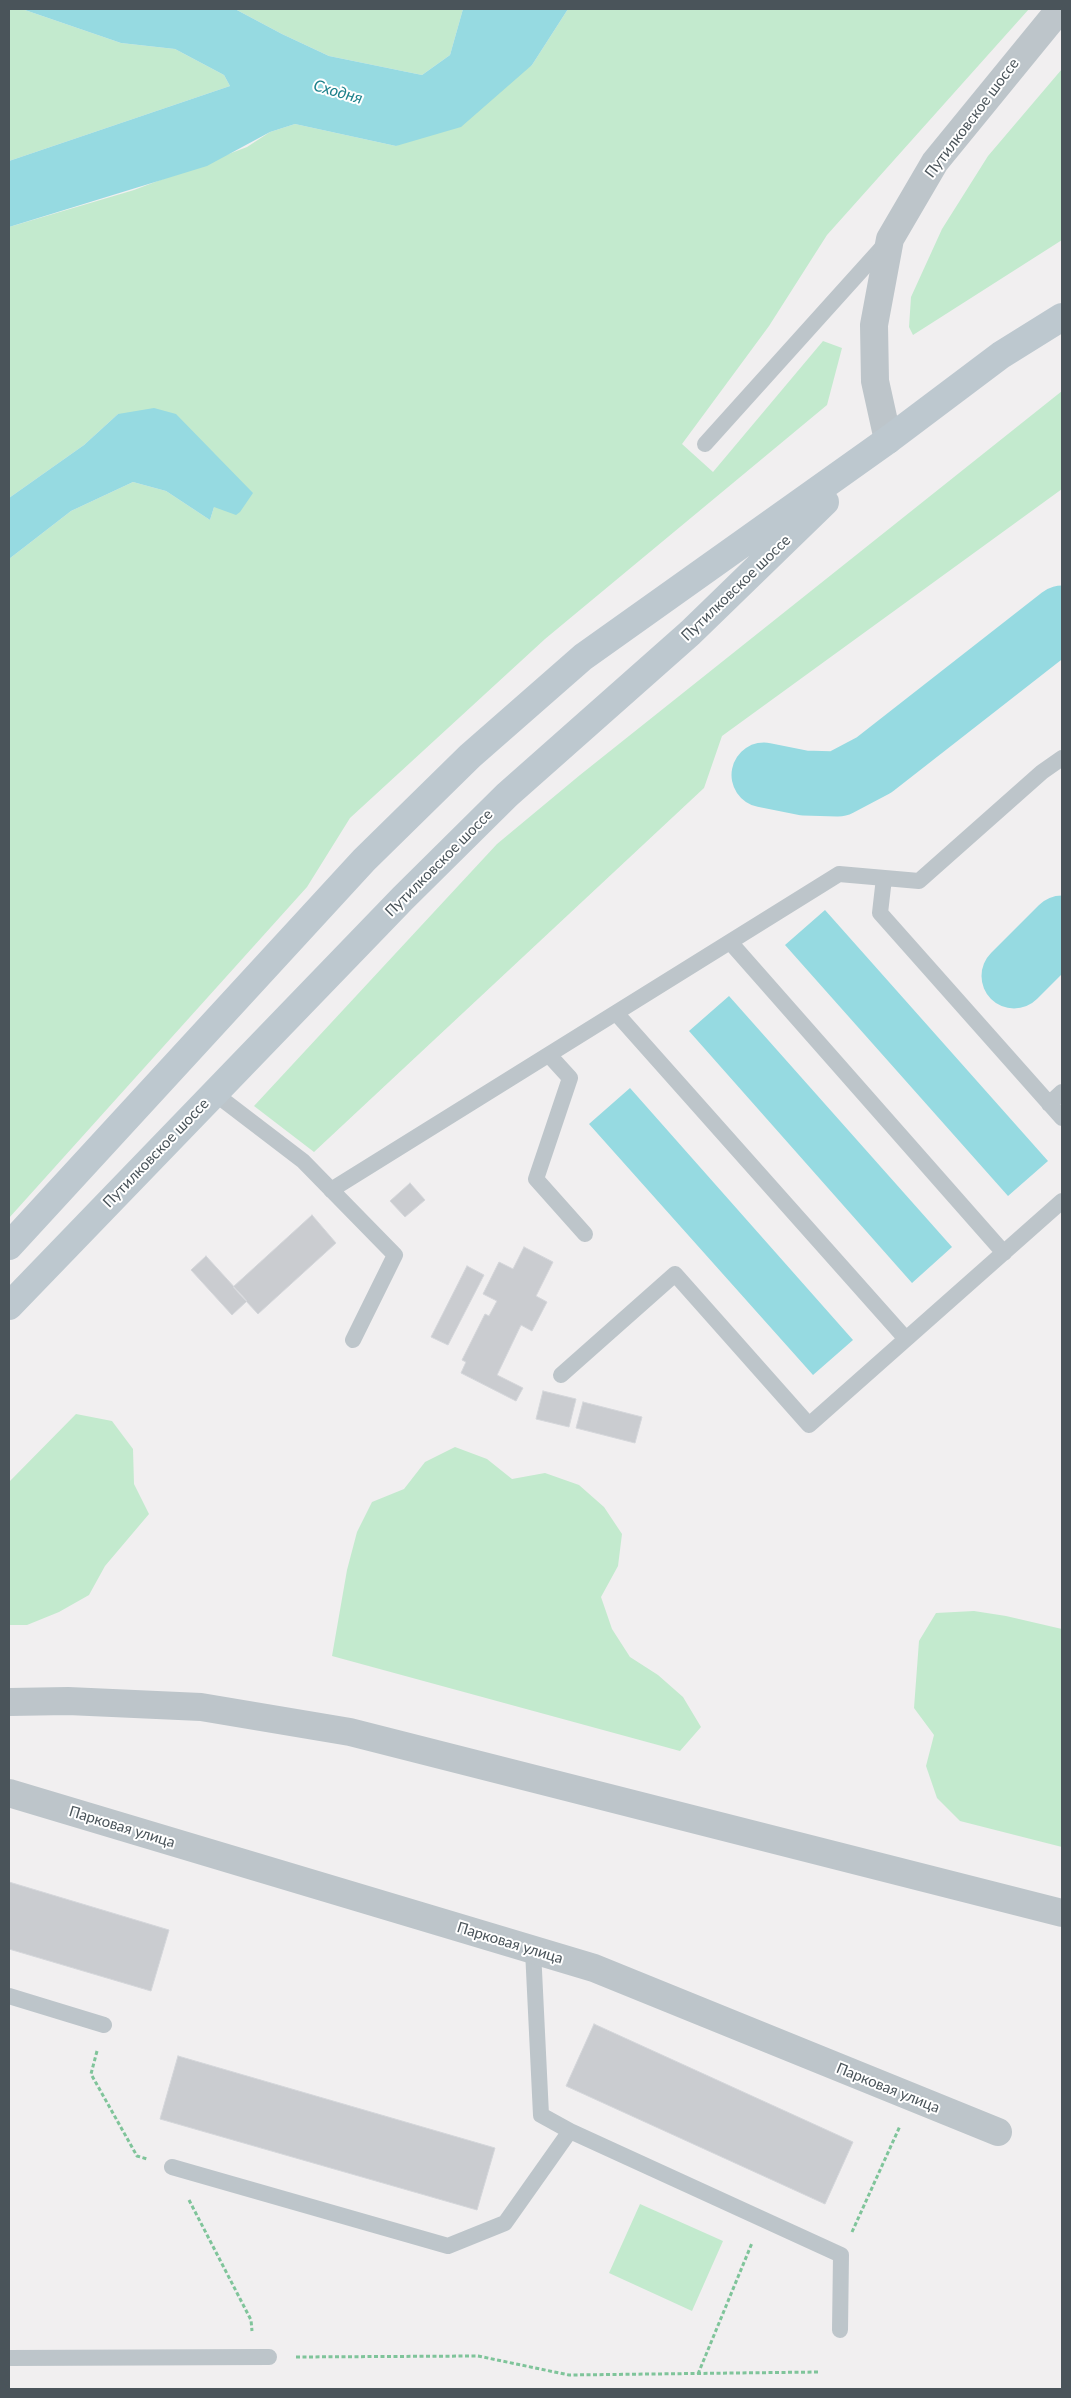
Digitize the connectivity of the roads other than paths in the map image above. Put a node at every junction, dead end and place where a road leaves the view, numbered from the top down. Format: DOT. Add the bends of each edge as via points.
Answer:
graph roads {
  1 [pos="1060,9"];
  2 [pos="890,238"];
  3 [pos="1062,317"];
  4 [pos="888,440"];
  5 [pos="705,444"];
  6 [pos="1062,758"];
  7 [pos="884,878"];
  8 [pos="730,942"];
  9 [pos="616,1013"];
  10 [pos="549,1054"];
  11 [pos="1062,1092"];
  12 [pos="214,1093"];
  13 [pos="1049,1104"];
  14 [pos="1062,1118"];
  15 [pos="331,1190"];
  16 [pos="1062,1202"];
  17 [pos="585,1234"];
  18 [pos="9,1246"];
  19 [pos="1004,1252"];
  20 [pos="9,1306"];
  21 [pos="906,1339"];
  22 [pos="353,1340"];
  23 [pos="560,1375"];
  24 [pos="9,1702"];
  25 [pos="9,1793"];
  26 [pos="1062,1913"];
  27 [pos="534,1950"];
  28 [pos="9,1996"];
  29 [pos="104,2025"];
  30 [pos="570,2131"];
  31 [pos="998,2132"];
  32 [pos="172,2167"];
  33 [pos="840,2330"];
  34 [pos="262,2357"];
  35 [pos="9,2358"];
  1 -- 2 [label="street, Путилковское шоссе" via="935,162"];
  2 -- 4 [label="street, Путилковское шоссе" via="874,325 875,381"];
  2 -- 5 [label="lane"];
  3 -- 4 [label="main road" via="1001,355"];
  4 -- 12 [label="main road, Путилковское шоссе" via="690,633 507,796"];
  4 -- 18 [label="main road, Путилковское шоссе" via="584,657 470,756 364,860"];
  6 -- 7 [label="lane" via="1042,772 919,882"];
  7 -- 8 [label="lane" via="839,874"];
  7 -- 13 [label="lane" via="880,913"];
  8 -- 9 [label="lane"];
  8 -- 19 [label="lane"];
  9 -- 10 [label="lane"];
  9 -- 21 [label="lane"];
  10 -- 15 [label="lane"];
  10 -- 17 [label="lane" via="570,1078 536,1179"];
  11 -- 13 [label="lane"];
  12 -- 15 [label="lane" via="304,1161"];
  12 -- 20 [label="main road, Путилковское шоссе"];
  13 -- 14 [label="lane"];
  15 -- 22 [label="lane" via="395,1255"];
  16 -- 19 [label="lane"];
  19 -- 21 [label="lane"];
  21 -- 23 [label="lane" via="809,1425 675,1274"];
  24 -- 26 [label="street" via="68,1701 201,1708 350,1732"];
  25 -- 27 [label="street, Парковая улица"];
  27 -- 30 [label="lane" via="541,2115"];
  27 -- 31 [label="street, Парковая улица" via="594,1968"];
  28 -- 29 [label="lane"];
  30 -- 32 [label="lane" via="506,2223 448,2246"];
  30 -- 33 [label="lane" via="841,2255"];
  34 -- 35 [label="lane"];
}
